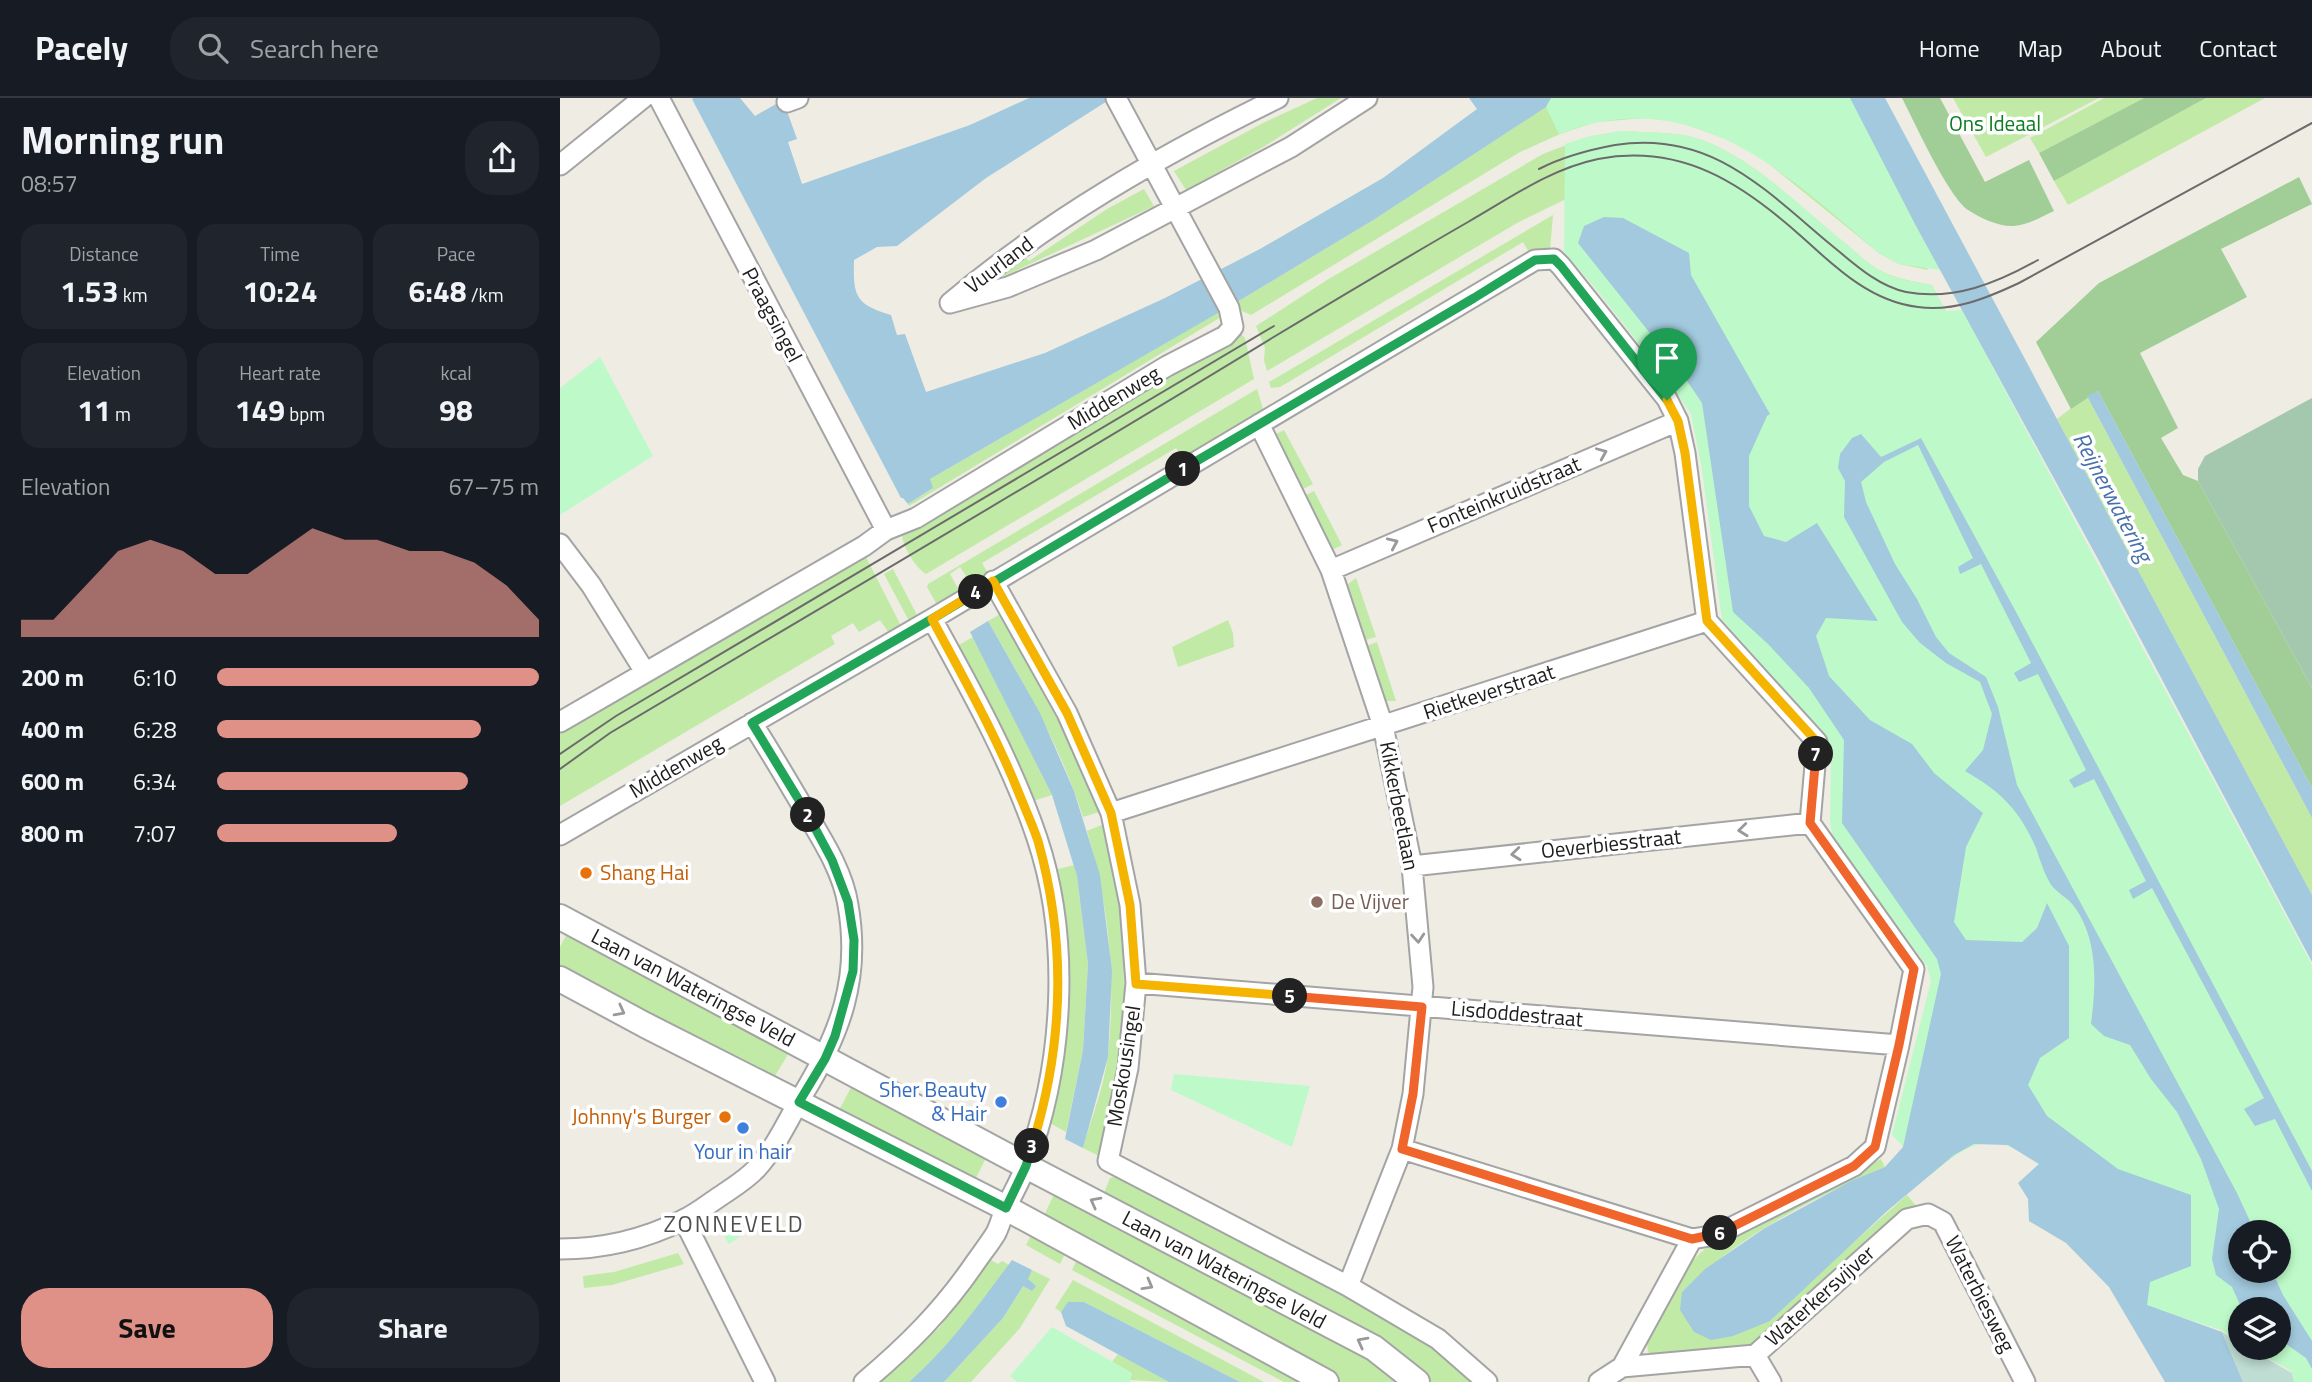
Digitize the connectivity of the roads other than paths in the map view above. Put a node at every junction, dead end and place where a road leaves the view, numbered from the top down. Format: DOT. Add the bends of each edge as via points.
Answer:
graph roads {
  1 [pos="643,98"];
  2 [pos="659,98"];
  3 [pos="1278,98"];
  4 [pos="1367,98"];
  5 [pos="1119,103"];
  6 [pos="560,164"];
  7 [pos="1153,164"];
  8 [pos="1177,208"];
  9 [pos="1678,421"];
  10 [pos="1259,424"];
  11 [pos="886,530"];
  12 [pos="560,544"];
  13 [pos="1331,570"];
  14 [pos="993,581"];
  15 [pos="932,619"];
  16 [pos="1707,621"];
  17 [pos="645,672"];
  18 [pos="560,722"];
  19 [pos="752,723"];
  20 [pos="1383,726"];
  21 [pos="1111,813"];
  22 [pos="1810,823"];
  23 [pos="560,835"];
  24 [pos="1412,866"];
  25 [pos="560,917"];
  26 [pos="560,979"];
  27 [pos="1136,984"];
  28 [pos="1422,1007"];
  29 [pos="1899,1045"];
  30 [pos="825,1059"];
  31 [pos="799,1102"];
  32 [pos="1402,1149"];
  33 [pos="1108,1161"];
  34 [pos="1026,1166"];
  35 [pos="1006,1208"];
  36 [pos="1928,1214"];
  37 [pos="684,1220"];
  38 [pos="1692,1239"];
  39 [pos="560,1249"];
  40 [pos="1348,1286"];
  41 [pos="1755,1355"];
  42 [pos="1622,1367"];
  43 [pos="765,1382"];
  44 [pos="864,1382"];
  45 [pos="1326,1382"];
  46 [pos="1417,1382"];
  47 [pos="1487,1382"];
  48 [pos="1599,1382"];
  49 [pos="1771,1382"];
  50 [pos="2025,1382"];
  1 -- 6 [label="street"];
  2 -- 11 [label="street, Praagsingel"];
  3 -- 7 [label="street, Vuurland"];
  4 -- 8 [label="street, Vuurland" via="1291,147"];
  5 -- 7 [label="street"];
  7 -- 8 [label="street"];
  7 -- 8 [label="street, Vuurland" via="1072,211 950,303 1008,287"];
  8 -- 11 [label="street, Middenweg" via="1231,317 1225,336 1167,366 916,518"];
  9 -- 10 [label="street, Middenweg" via="1667,400 1554,259 1535,260"];
  13 -- 9 [label="street, Fonteinkruidstraat, one-way"];
  9 -- 16 [label="street"];
  10 -- 13 [label="street, Kikkerbeetlaan"];
  10 -- 14 [label="street, Middenweg"];
  11 -- 17 [label="street, Middenweg"];
  12 -- 17 [label="street" via="591,584"];
  13 -- 20 [label="street, Kikkerbeetlaan"];
  14 -- 15 [label="street, Middenweg"];
  14 -- 21 [label="street, Moskousingel" via="1067,713"];
  15 -- 19 [label="street, Middenweg"];
  15 -- 34 [label="street" via="1003,753 1037,839 1051,895 1059,961 1057,1023 1051,1076"];
  16 -- 20 [label="street, Rietkeverstraat"];
  16 -- 22 [label="street" via="1817,742"];
  17 -- 18 [label="street, Middenweg"];
  19 -- 23 [label="street, Middenweg"];
  19 -- 30 [label="street" via="822,841 848,902 853,971"];
  20 -- 21 [label="street, Rietkeverstraat"];
  20 -- 24 [label="street, Kikkerbeetlaan"];
  21 -- 27 [label="street, Moskousingel" via="1130,905"];
  22 -- 24 [label="street, Oeverbiesstraat, one-way"];
  22 -- 29 [label="street" via="1914,969"];
  24 -- 28 [label="street, Kikkerbeetlaan, one-way"];
  25 -- 30 [label="street, Laan van Wateringse Veld"];
  26 -- 31 [label="street, one-way"];
  27 -- 28 [label="street, Lisdoddestraat"];
  27 -- 33 [label="street, Moskousingel" via="1128,1068"];
  28 -- 29 [label="street, Lisdoddestraat"];
  28 -- 32 [label="street, Kikkerbeetlaan"];
  29 -- 38 [label="street" via="1875,1147 1843,1172 1716,1235"];
  30 -- 31 [label="street"];
  30 -- 34 [label="street, Laan van Wateringse Veld"];
  31 -- 35 [label="street"];
  31 -- 37 [label="street" via="756,1169"];
  32 -- 38 [label="street"];
  32 -- 40 [label="street, Kikkerbeetlaan"];
  33 -- 40 [label="street, Laan van Wateringse Veld"];
  34 -- 35 [label="street"];
  46 -- 34 [label="street, Laan van Wateringse Veld, one-way" via="1374,1349"];
  35 -- 44 [label="street" via="996,1233 951,1297 904,1349"];
  35 -- 45 [label="street, one-way"];
  36 -- 41 [label="street, Waterkersvijver" via="1907,1219"];
  36 -- 50 [label="street, Waterbiesweg" via="1942,1222"];
  37 -- 39 [label="street" via="616,1244"];
  37 -- 43 [label="street"];
  38 -- 42 [label="street, Waterkersvijver"];
  40 -- 47 [label="street, Laan van Wateringse Veld" via="1438,1339"];
  41 -- 42 [label="street, Waterkersvijver"];
  41 -- 49 [label="street"];
  42 -- 48 [label="street, Waterkersvijver"];
}
